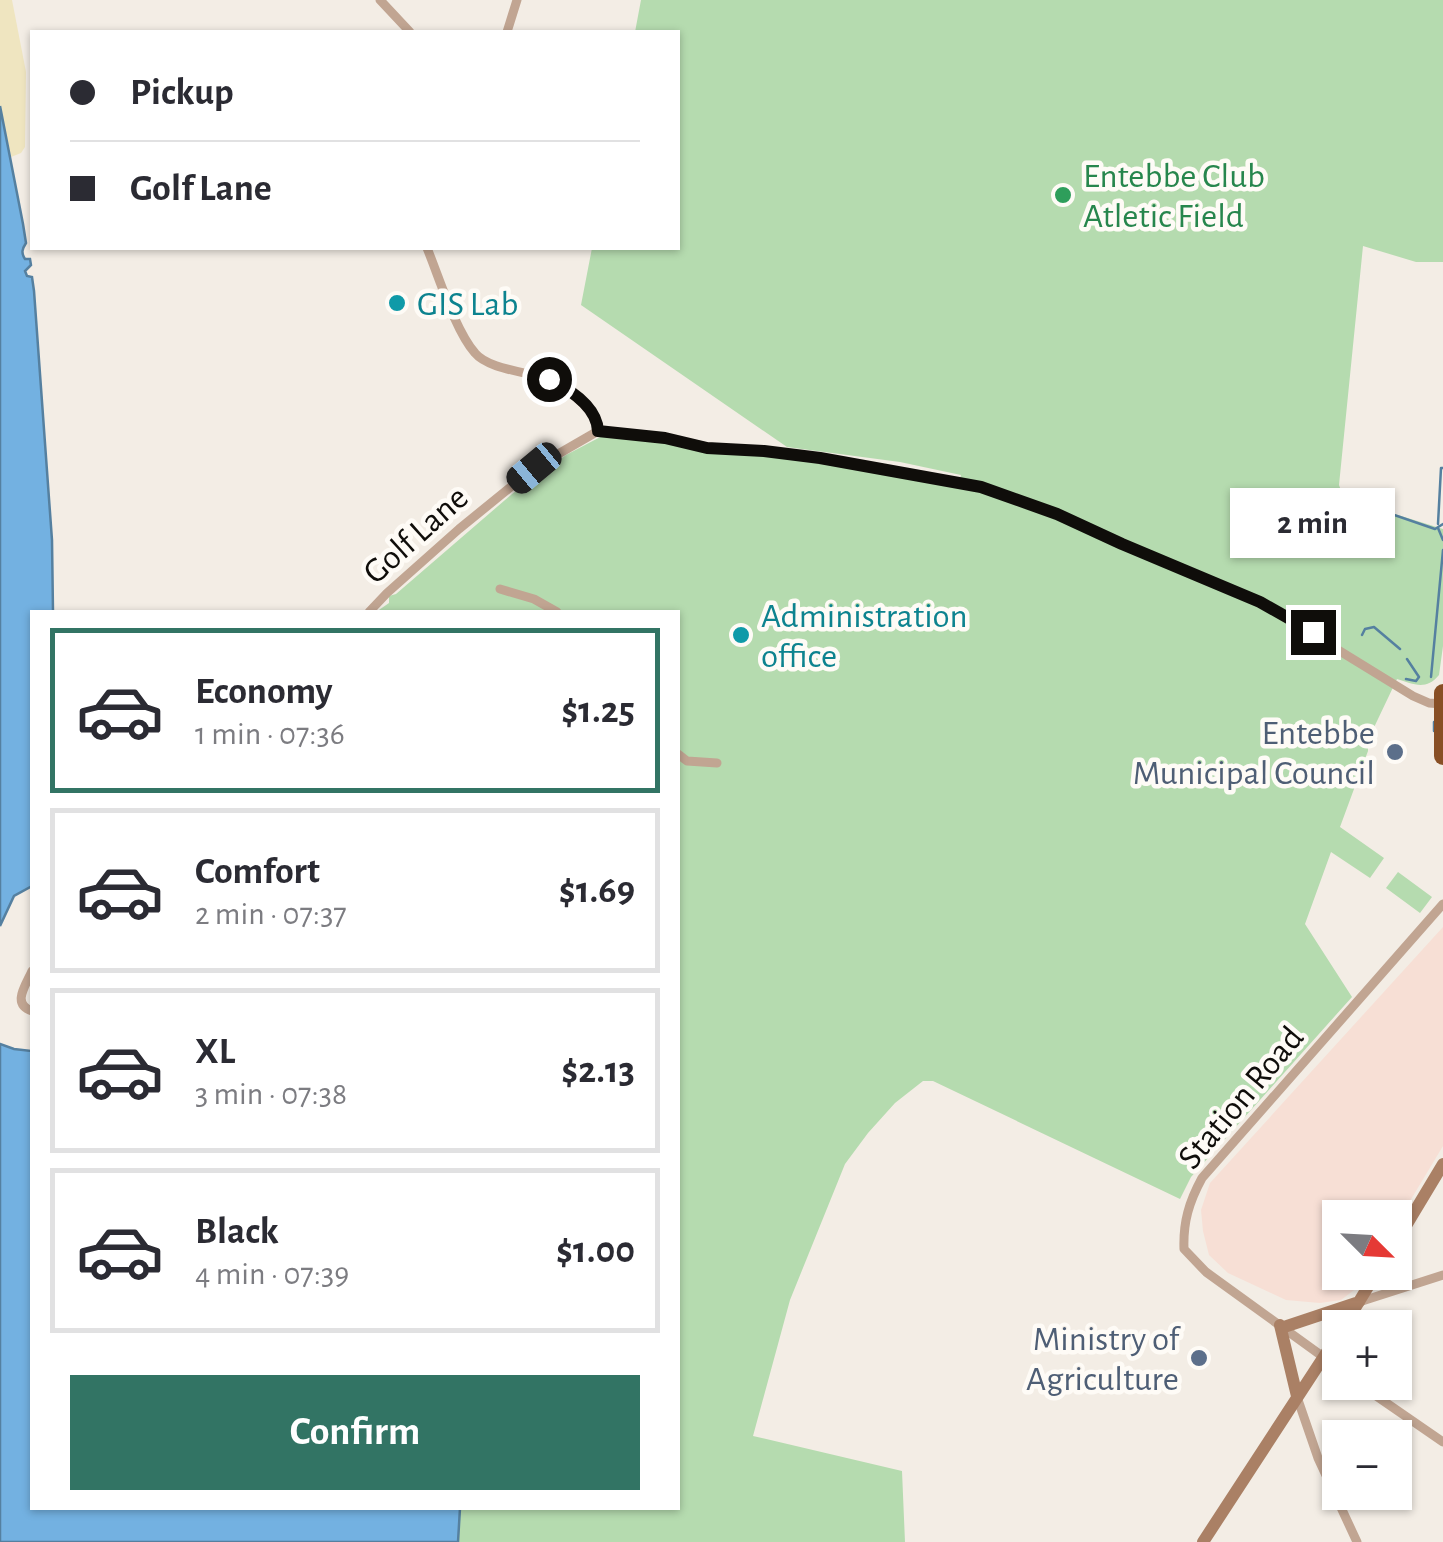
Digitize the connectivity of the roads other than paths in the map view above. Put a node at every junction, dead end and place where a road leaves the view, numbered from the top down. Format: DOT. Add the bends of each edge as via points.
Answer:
graph roads {
  1 [pos="380,0"];
  2 [pos="517,0"];
  3 [pos="408,30"];
  4 [pos="508,30"];
  5 [pos="429,250"];
  6 [pos="598,431"];
  7 [pos="500,589"];
  8 [pos="372,610"];
  9 [pos="553,610"];
  10 [pos="1443,692"];
  11 [pos="1442,704"];
  12 [pos="1442,712"];
  13 [pos="680,756"];
  14 [pos="1443,756"];
  15 [pos="687,761"];
  16 [pos="718,763"];
  17 [pos="680,766"];
  18 [pos="1443,904"];
  19 [pos="30,975"];
  20 [pos="30,1010"];
  21 [pos="1443,1164"];
  22 [pos="1412,1216"];
  23 [pos="1443,1275"];
  24 [pos="1367,1290"];
  25 [pos="1360,1302"];
  26 [pos="1355,1310"];
  27 [pos="1282,1326"];
  28 [pos="1322,1355"];
  29 [pos="1322,1359"];
  30 [pos="1297,1396"];
  31 [pos="1382,1400"];
  32 [pos="1443,1442"];
  33 [pos="1203,1542"];
  34 [pos="1357,1542"];
  1 -- 3 [label="street"];
  2 -- 4 [label="street"];
  5 -- 6 [label="street" via="476,356 566,388 598,420"];
  6 -- 8 [label="street, Golf Lane" via="534,468"];
  6 -- 11 [label="street" via="820,458 981,487 1260,602 1401,689"];
  7 -- 9 [label="street"];
  10 -- 11 [label="highway"];
  11 -- 12 [label="highway"];
  12 -- 14 [label="highway"];
  13 -- 15 [label="street"];
  15 -- 16 [label="street"];
  15 -- 17 [label="street"];
  18 -- 27 [label="street, Station Road" via="1202,1178 1186,1210 1184,1249"];
  19 -- 20 [label="street" via="20,997"];
  21 -- 22 [label="street"];
  23 -- 25 [label="street"];
  24 -- 25 [label="street"];
  25 -- 26 [label="street"];
  25 -- 27 [label="street"];
  27 -- 28 [label="street, Station Road"];
  27 -- 30 [label="street"];
  29 -- 30 [label="street"];
  30 -- 33 [label="street"];
  30 -- 34 [label="street"];
  31 -- 32 [label="street"];
}
